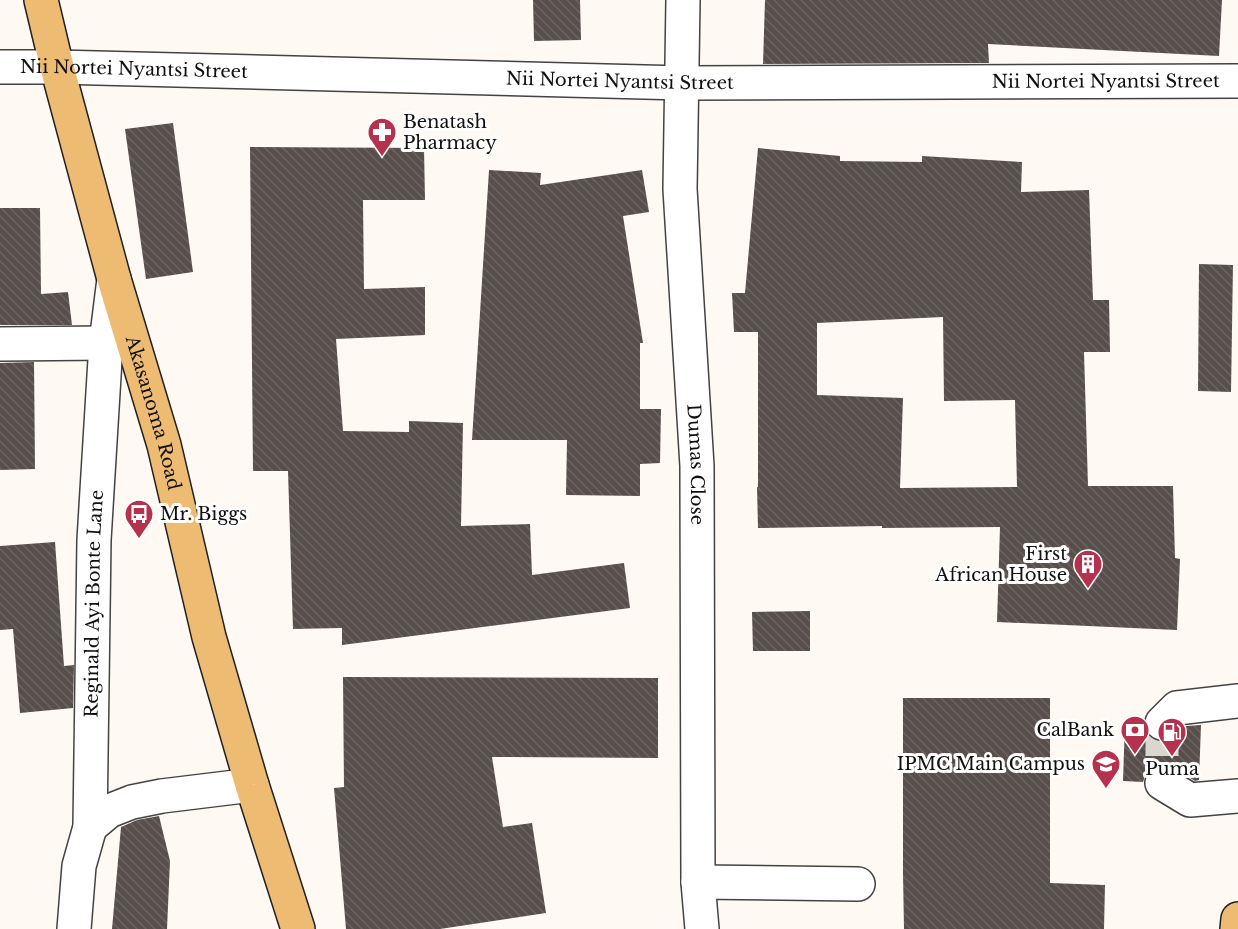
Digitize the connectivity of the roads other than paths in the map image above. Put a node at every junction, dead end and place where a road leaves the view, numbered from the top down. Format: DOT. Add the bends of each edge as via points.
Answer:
graph roads {
  1 [pos="41,0"];
  2 [pos="683,0"];
  3 [pos="0,67"];
  4 [pos="57,67"];
  5 [pos="1238,81"];
  6 [pos="683,83"];
  7 [pos="114,279"];
  8 [pos="106,343"];
  9 [pos="0,344"];
  10 [pos="1238,700"];
  11 [pos="1162,723"];
  12 [pos="1162,783"];
  13 [pos="252,785"];
  14 [pos="1238,796"];
  15 [pos="90,826"];
  16 [pos="698,882"];
  17 [pos="858,884"];
  18 [pos="1238,919"];
  19 [pos="74,929"];
  20 [pos="298,929"];
  21 [pos="702,929"];
  22 [pos="1238,929"];
  1 -- 4 [label="main road, Akasanoma Road"];
  2 -- 6 [label="street, Dumas Close"];
  3 -- 4 [label="street, Nii Nortei Nyantsi Street"];
  4 -- 6 [label="street, Nii Nortei Nyantsi Street"];
  4 -- 7 [label="main road, Akasanoma Road"];
  5 -- 6 [label="street, Nii Nortei Nyantsi Street"];
  6 -- 16 [label="street, Dumas Close" via="680,189 697,466"];
  7 -- 8 [label="street, Reginald Ayi Bonte Lane"];
  7 -- 13 [label="main road, Akasanoma Road" via="164,445 209,637"];
  8 -- 9 [label="street"];
  8 -- 15 [label="street, Reginald Ayi Bonte Lane" via="94,540"];
  10 -- 11 [label="street" via="1177,708"];
  12 -- 14 [label="street" via="1190,800"];
  13 -- 15 [label="street" via="132,802 109,811"];
  13 -- 20 [label="main road, Akasanoma Road"];
  15 -- 19 [label="street, Reginald Ayi Bonte Lane" via="79,866"];
  16 -- 17 [label="street"];
  16 -- 21 [label="street, Dumas Close"];
  18 -- 22 [label="main road"];
}
